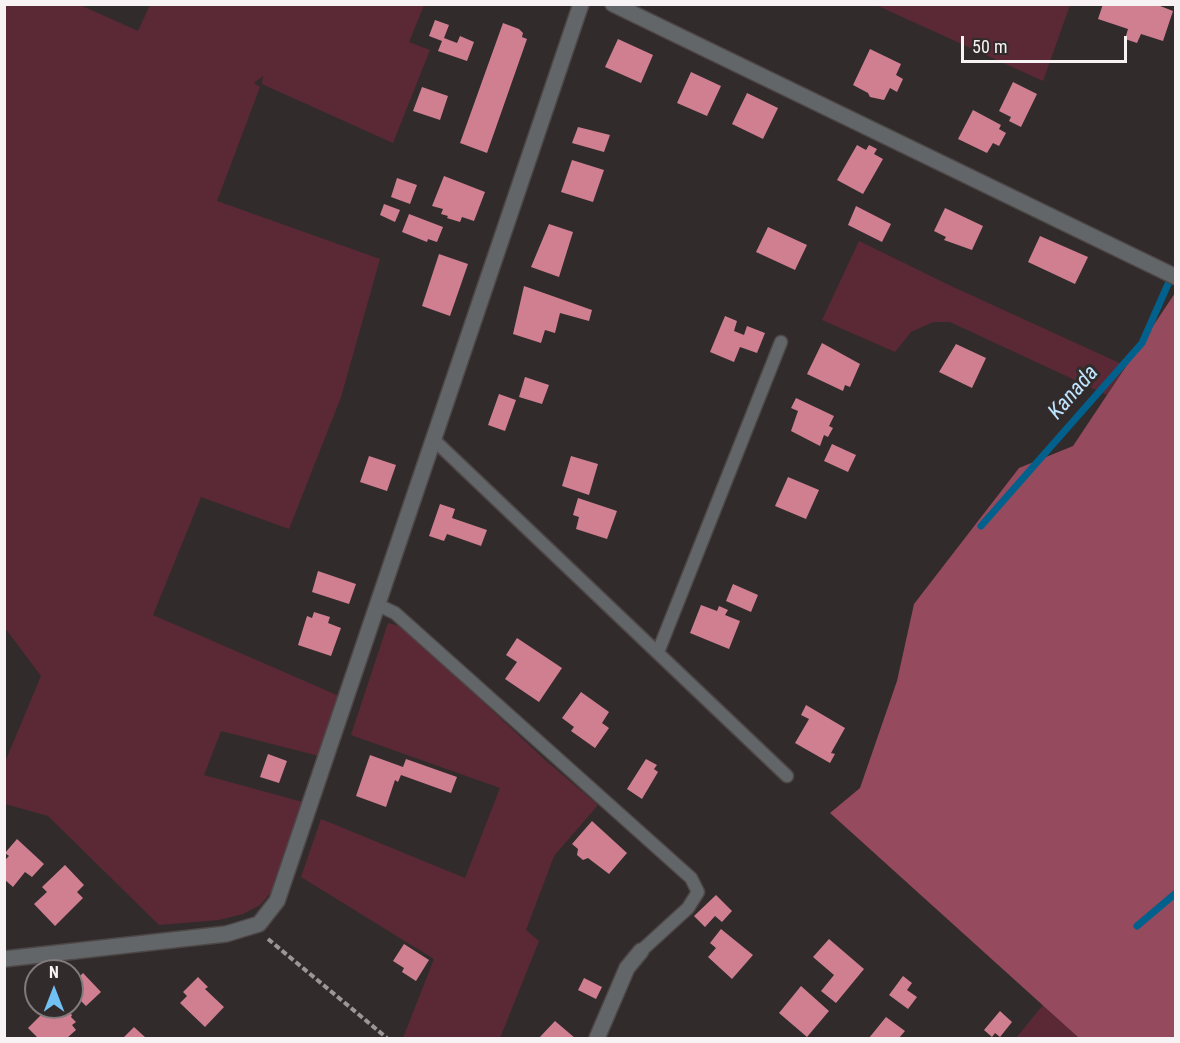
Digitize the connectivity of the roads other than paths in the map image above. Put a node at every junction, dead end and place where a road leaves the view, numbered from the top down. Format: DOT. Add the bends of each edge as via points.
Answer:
graph roads {
  1 [pos="581,4"];
  2 [pos="613,4"];
  3 [pos="1176,277"];
  4 [pos="781,342"];
  5 [pos="434,440"];
  6 [pos="378,605"];
  7 [pos="658,652"];
  8 [pos="787,776"];
  9 [pos="641,951"];
  10 [pos="4,958"];
  11 [pos="597,1038"];
  1 -- 5 [label="street"];
  2 -- 3 [label="street"];
  4 -- 7 [label="lane"];
  5 -- 6 [label="street"];
  5 -- 7 [label="lane"];
  6 -- 9 [label="lane" via="395,613 691,878 698,892 688,908"];
  6 -- 10 [label="street" via="285,881 277,901 259,924 226,934"];
  7 -- 8 [label="lane"];
  9 -- 11 [label="street" via="627,968"];
}
